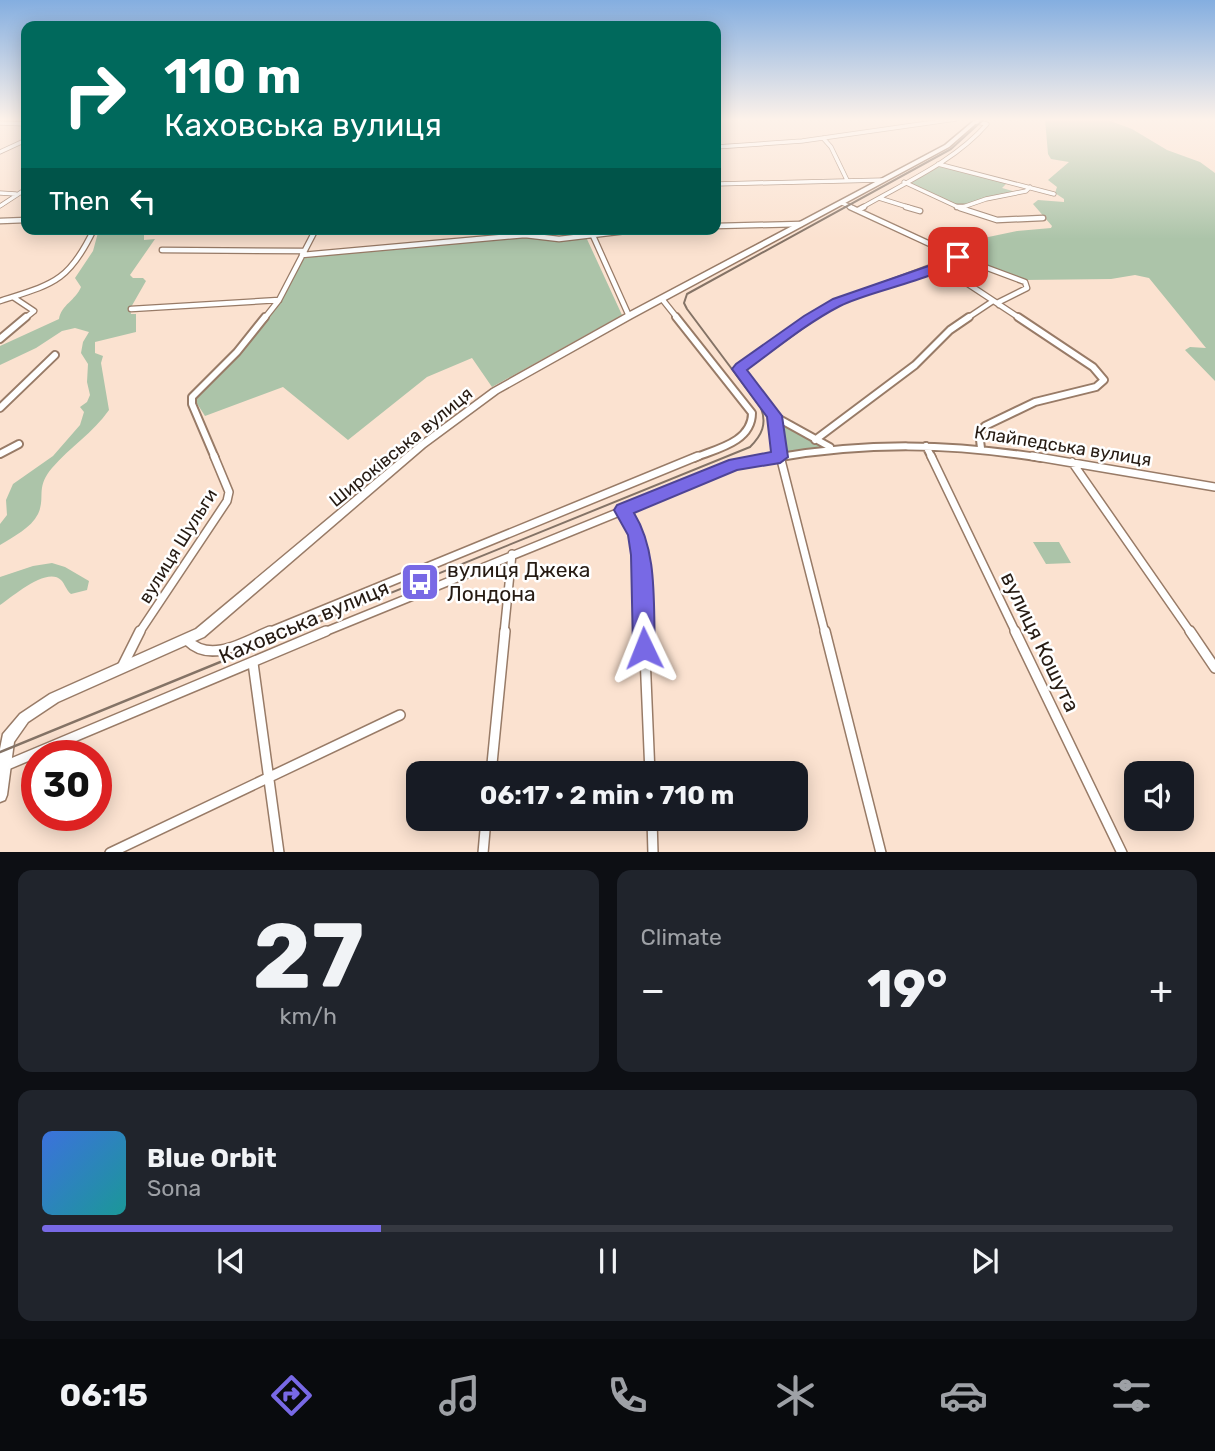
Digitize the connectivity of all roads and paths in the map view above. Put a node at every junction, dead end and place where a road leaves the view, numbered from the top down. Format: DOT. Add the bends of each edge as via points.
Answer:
graph roads {
  1 [pos="836,159"];
  2 [pos="923,159"];
  3 [pos="946,159"];
  4 [pos="938,164"];
  5 [pos="847,180"];
  6 [pos="883,180"];
  7 [pos="904,182"];
  8 [pos="721,184"];
  9 [pos="1030,187"];
  10 [pos="21,192"];
  11 [pos="0,193"];
  12 [pos="18,194"];
  13 [pos="1054,194"];
  14 [pos="879,198"];
  15 [pos="842,203"];
  16 [pos="0,206"];
  17 [pos="960,208"];
  18 [pos="858,210"];
  19 [pos="920,211"];
  20 [pos="1043,218"];
  21 [pos="0,220"];
  22 [pos="21,220"];
  23 [pos="801,224"];
  24 [pos="721,226"];
  25 [pos="92,235"];
  26 [pos="313,235"];
  27 [pos="536,235"];
  28 [pos="536,235"];
  29 [pos="572,235"];
  30 [pos="593,235"];
  31 [pos="162,250"];
  32 [pos="303,253"];
  33 [pos="955,258"];
  34 [pos="13,297"];
  35 [pos="662,299"];
  36 [pos="279,300"];
  37 [pos="0,301"];
  38 [pos="996,303"];
  39 [pos="131,309"];
  40 [pos="629,316"];
  41 [pos="0,339"];
  42 [pos="55,355"];
  43 [pos="0,408"];
  44 [pos="774,416"];
  45 [pos="815,440"];
  46 [pos="19,443"];
  47 [pos="926,446"];
  48 [pos="832,448"];
  49 [pos="981,448"];
  50 [pos="0,454"];
  51 [pos="780,457"];
  52 [pos="1072,462"];
  53 [pos="1215,487"];
  54 [pos="623,510"];
  55 [pos="512,554"];
  56 [pos="188,641"];
  57 [pos="253,663"];
  58 [pos="122,668"];
  59 [pos="1215,668"];
  60 [pos="400,715"];
  61 [pos="492,761"];
  62 [pos="649,761"];
  63 [pos="1,767"];
  64 [pos="269,777"];
  65 [pos="0,795"];
  66 [pos="485,831"];
  67 [pos="652,831"];
  68 [pos="110,852"];
  69 [pos="279,852"];
  70 [pos="483,852"];
  71 [pos="653,852"];
  72 [pos="881,852"];
  73 [pos="1122,852"];
  1 -- 5 [label="street"];
  2 -- 6 [label="main road, Широківська вулиця"];
  3 -- 4 [label="street"];
  4 -- 7 [label="street"];
  4 -- 9 [label="street"];
  5 -- 6 [label="street"];
  5 -- 8 [label="street"];
  6 -- 15 [label="main road, Широківська вулиця"];
  7 -- 14 [label="street"];
  7 -- 17 [label="street"];
  9 -- 13 [label="street"];
  9 -- 17 [label="street"];
  10 -- 12 [label="street"];
  11 -- 12 [label="street"];
  12 -- 16 [label="street"];
  14 -- 18 [label="street"];
  14 -- 19 [label="street"];
  15 -- 18 [label="street"];
  15 -- 23 [label="main road, Широківська вулиця"];
  17 -- 20 [label="street" via="998,220"];
  18 -- 33 [label="street"];
  21 -- 22 [label="street"];
  23 -- 24 [label="street"];
  23 -- 35 [label="main road, Широківська вулиця"];
  25 -- 34 [label="street" via="83,256 64,277"];
  26 -- 32 [label="street, вулиця Шульги"];
  27 -- 32 [label="street"];
  28 -- 29 [label="street" via="554,239"];
  30 -- 40 [label="street"];
  31 -- 32 [label="street"];
  32 -- 36 [label="street, вулиця Шульги"];
  33 -- 38 [label="street" via="950,265 956,275"];
  33 -- 38 [label="street" via="1025,282 1027,288"];
  33 -- 44 [label="street" via="838,302 739,369"];
  34 -- 37 [label="street"];
  34 -- 41 [label="street" via="34,311"];
  35 -- 40 [label="main road, Широківська вулиця"];
  35 -- 56 [label="street" via="752,413 752,423 738,440 227,649 209,652 195,649"];
  36 -- 39 [label="street"];
  36 -- 58 [label="street, вулиця Шульги" via="192,397 229,492 227,501 134,641"];
  38 -- 45 [label="street" via="950,330 915,365"];
  38 -- 49 [label="street" via="1093,367 1104,380 1096,387 1035,402 985,426 979,432"];
  40 -- 56 [label="main road, Широківська вулиця" via="462,414"];
  42 -- 43 [label="street"];
  44 -- 45 [label="street"];
  44 -- 51 [label="street"];
  45 -- 48 [label="street"];
  46 -- 50 [label="street"];
  47 -- 48 [label="street, Клайпедська вулиця"];
  47 -- 49 [label="street, Клайпедська вулиця"];
  47 -- 73 [label="street, вулиця Кошута"];
  48 -- 51 [label="street, Клайпедська вулиця"];
  49 -- 52 [label="street, Клайпедська вулиця"];
  51 -- 54 [label="street, Каховська вулиця" via="735,464"];
  51 -- 72 [label="street"];
  52 -- 53 [label="street, Клайпедська вулиця"];
  52 -- 59 [label="street"];
  54 -- 55 [label="street, Каховська вулиця"];
  54 -- 62 [label="street" via="637,534 641,555"];
  55 -- 57 [label="street, Каховська вулиця"];
  55 -- 61 [label="street"];
  56 -- 58 [label="main road, Широківська вулиця"];
  57 -- 63 [label="street, Каховська вулиця"];
  57 -- 64 [label="street"];
  58 -- 63 [label="main road, Широківська вулиця" via="41,705 24,718 8,739"];
  60 -- 64 [label="street"];
  63 -- 65 [label="main road"];
  64 -- 68 [label="street"];
  64 -- 69 [label="street"];
  66 -- 70 [label="street"];
  67 -- 71 [label="street"];
}
